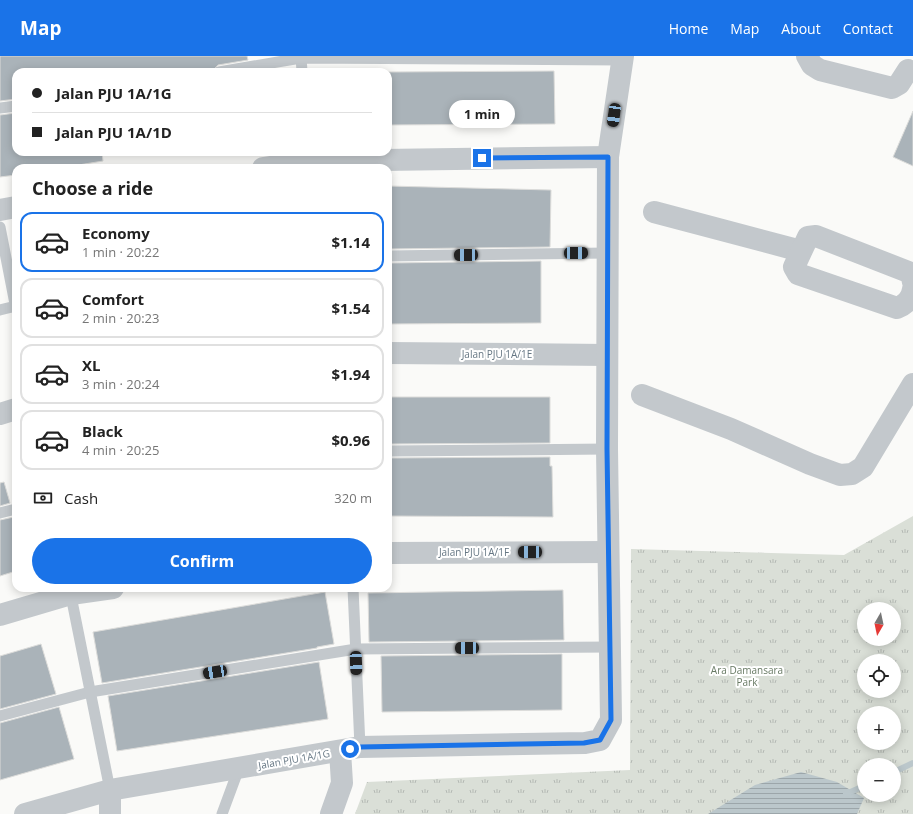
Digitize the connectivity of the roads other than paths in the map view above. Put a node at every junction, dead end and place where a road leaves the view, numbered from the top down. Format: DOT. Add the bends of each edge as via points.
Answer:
graph roads {
  1 [pos="807,56"];
  2 [pos="301,57"];
  3 [pos="623,58"];
  4 [pos="906,66"];
  5 [pos="241,68"];
  6 [pos="302,68"];
  7 [pos="12,106"];
  8 [pos="0,108"];
  9 [pos="608,157"];
  10 [pos="309,160"];
  11 [pos="286,164"];
  12 [pos="12,208"];
  13 [pos="0,210"];
  14 [pos="654,212"];
  15 [pos="0,227"];
  16 [pos="800,251"];
  17 [pos="608,253"];
  18 [pos="392,256"];
  19 [pos="12,287"];
  20 [pos="913,289"];
  21 [pos="12,308"];
  22 [pos="0,310"];
  23 [pos="392,353"];
  24 [pos="607,355"];
  25 [pos="913,384"];
  26 [pos="642,395"];
  27 [pos="12,410"];
  28 [pos="0,414"];
  29 [pos="607,449"];
  30 [pos="392,451"];
  31 [pos="12,510"];
  32 [pos="0,513"];
  33 [pos="608,552"];
  34 [pos="392,553"];
  35 [pos="67,592"];
  36 [pos="70,592"];
  37 [pos="353,592"];
  38 [pos="0,615"];
  39 [pos="610,647"];
  40 [pos="356,649"];
  41 [pos="90,692"];
  42 [pos="0,716"];
  43 [pos="350,749"];
  44 [pos="239,768"];
  45 [pos="110,790"];
  46 [pos="25,814"];
  47 [pos="110,814"];
  48 [pos="222,814"];
  49 [pos="331,814"];
  1 -- 4 [label="street" via="812,65 820,70 892,88 899,84"];
  2 -- 3 [label="lane"];
  2 -- 5 [label="lane"];
  2 -- 6 [label="lane"];
  3 -- 9 [label="street, Jalan PJU 1A/1G"];
  7 -- 8 [label="lane"];
  9 -- 10 [label="street"];
  9 -- 17 [label="street, Jalan PJU 1A/1G"];
  10 -- 11 [label="street"];
  12 -- 13 [label="street"];
  14 -- 16 [label="street"];
  15 -- 19 [label="lane"];
  16 -- 20 [label="street" via="808,237 816,236 911,273"];
  16 -- 20 [label="street" via="794,267 798,274 897,308 904,305"];
  17 -- 18 [label="lane"];
  17 -- 24 [label="street, Jalan PJU 1A/1G"];
  21 -- 22 [label="lane"];
  23 -- 24 [label="street, Jalan PJU 1A/1E"];
  24 -- 29 [label="street, Jalan PJU 1A/1G"];
  25 -- 26 [label="street" via="863,468 852,474 840,475"];
  27 -- 28 [label="street"];
  29 -- 30 [label="lane"];
  29 -- 33 [label="street, Jalan PJU 1A/1G"];
  31 -- 32 [label="lane"];
  33 -- 34 [label="street, Jalan PJU 1A/1F"];
  33 -- 39 [label="street, Jalan PJU 1A/1G"];
  35 -- 38 [label="street"];
  36 -- 41 [label="lane"];
  37 -- 40 [label="lane"];
  39 -- 40 [label="lane"];
  39 -- 43 [label="street, Jalan PJU 1A/1G" via="611,720 600,740 584,743"];
  40 -- 41 [label="lane"];
  40 -- 43 [label="lane"];
  41 -- 42 [label="lane"];
  41 -- 45 [label="lane"];
  43 -- 44 [label="street, Jalan PJU 1A/1G"];
  43 -- 49 [label="street"];
  44 -- 45 [label="street, Jalan PJU 1A/1G"];
  44 -- 48 [label="lane"];
  45 -- 46 [label="street, Jalan PJU 1A/1G"];
  45 -- 47 [label="street"];
}
